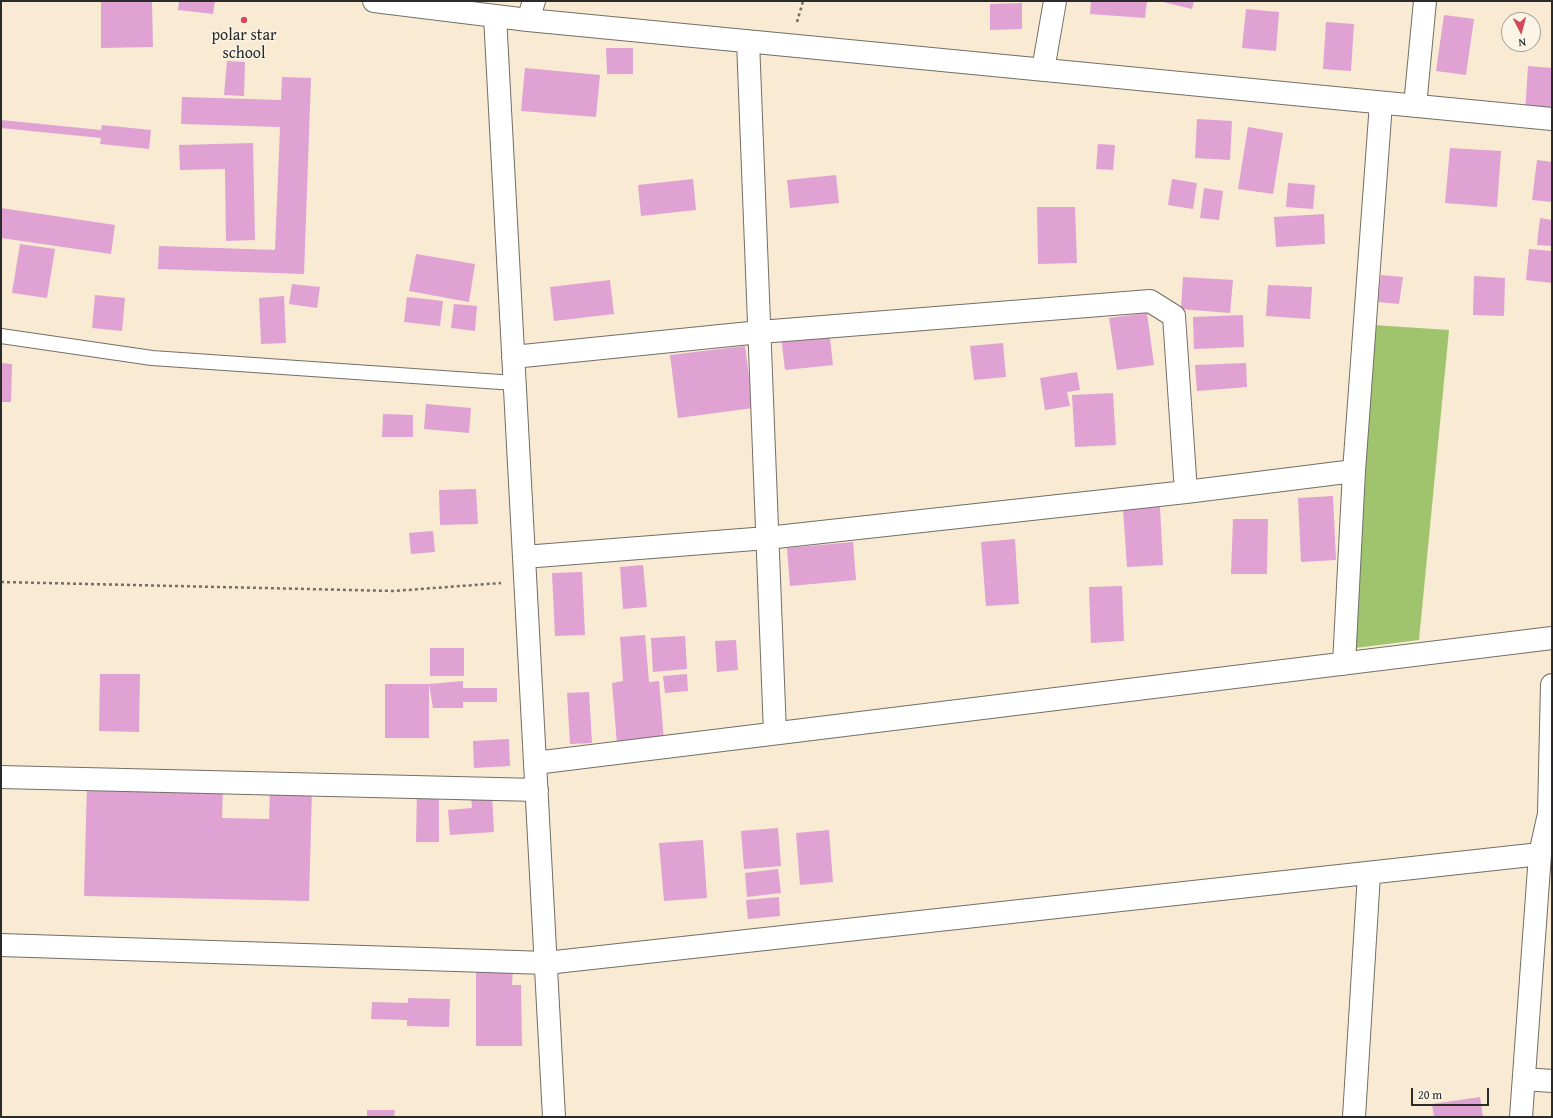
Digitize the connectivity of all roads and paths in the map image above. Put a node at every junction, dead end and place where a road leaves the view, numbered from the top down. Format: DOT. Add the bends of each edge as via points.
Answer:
graph roads {
  1 [pos="374,1"];
  2 [pos="1055,1"];
  3 [pos="1425,1"];
  4 [pos="531,10"];
  5 [pos="495,16"];
  6 [pos="748,41"];
  7 [pos="1043,70"];
  8 [pos="1381,103"];
  9 [pos="1415,106"];
  10 [pos="1552,119"];
  11 [pos="760,332"];
  12 [pos="1,336"];
  13 [pos="514,357"];
  14 [pos="515,383"];
  15 [pos="1354,471"];
  16 [pos="1186,492"];
  17 [pos="767,538"];
  18 [pos="524,557"];
  19 [pos="525,581"];
  20 [pos="1,582"];
  21 [pos="1552,638"];
  22 [pos="1344,664"];
  23 [pos="1552,685"];
  24 [pos="775,733"];
  25 [pos="535,763"];
  26 [pos="1,777"];
  27 [pos="537,790"];
  28 [pos="1550,814"];
  29 [pos="1540,854"];
  30 [pos="1369,874"];
  31 [pos="1,945"];
  32 [pos="546,963"];
  33 [pos="1524,1079"];
  34 [pos="1552,1081"];
  35 [pos="554,1117"];
  36 [pos="1354,1117"];
  37 [pos="1520,1117"];
  1 -- 5 [label="street"];
  2 -- 7 [label="street"];
  3 -- 9 [label="street"];
  4 -- 5 [label="street"];
  4 -- 6 [label="street"];
  5 -- 13 [label="street"];
  6 -- 7 [label="street"];
  6 -- 11 [label="street"];
  7 -- 8 [label="street"];
  8 -- 9 [label="street"];
  8 -- 15 [label="street"];
  9 -- 10 [label="street"];
  11 -- 13 [label="street"];
  11 -- 16 [label="street" via="1150,301 1174,316"];
  11 -- 17 [label="street"];
  12 -- 14 [label="lane" via="152,358"];
  13 -- 14 [label="street"];
  14 -- 18 [label="street"];
  15 -- 16 [label="street"];
  15 -- 22 [label="street"];
  16 -- 17 [label="street"];
  17 -- 18 [label="street"];
  17 -- 24 [label="street"];
  18 -- 19 [label="street"];
  19 -- 20 [label="path" via="394,591"];
  19 -- 25 [label="street"];
  21 -- 22 [label="street"];
  22 -- 24 [label="street"];
  23 -- 28 [label="street"];
  24 -- 25 [label="street"];
  25 -- 27 [label="street"];
  26 -- 27 [label="street"];
  27 -- 32 [label="street"];
  28 -- 29 [label="street"];
  29 -- 30 [label="street"];
  29 -- 33 [label="street"];
  30 -- 32 [label="street"];
  30 -- 36 [label="street"];
  31 -- 32 [label="street"];
  32 -- 35 [label="street"];
  33 -- 34 [label="street"];
  33 -- 37 [label="street"];
}
